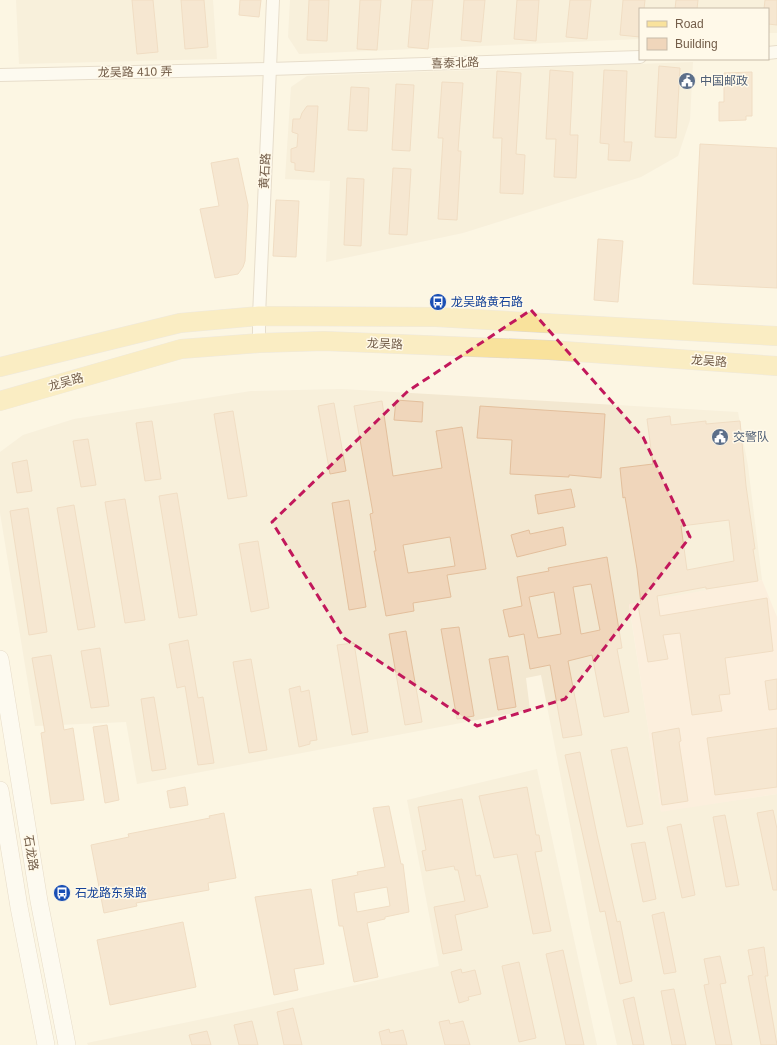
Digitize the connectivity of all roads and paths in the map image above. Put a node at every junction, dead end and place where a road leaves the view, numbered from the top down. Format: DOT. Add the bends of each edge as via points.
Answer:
graph roads {
  1 [pos="273,0"];
  2 [pos="639,57"];
  3 [pos="270,69"];
  4 [pos="0,75"];
  5 [pos="259,316"];
  6 [pos="777,336"];
  7 [pos="260,343"];
  8 [pos="777,366"];
  9 [pos="0,367"];
  10 [pos="0,401"];
  11 [pos="0,659"];
  12 [pos="0,790"];
  13 [pos="46,1045"];
  14 [pos="67,1045"];
  1 -- 3 [label="street, 黄石路"];
  2 -- 3 [label="street, 喜泰北路"];
  3 -- 4 [label="street, 龙吴路 410 弄"];
  3 -- 5 [label="street, 黄石路"];
  5 -- 6 [label="main road" via="436,317"];
  5 -- 7 [label="street, 黄石路"];
  5 -- 9 [label="main road" via="180,323"];
  7 -- 8 [label="main road, 龙吴路" via="324,341 541,350"];
  7 -- 10 [label="main road, 龙吴路" via="181,349"];
  11 -- 14 [label="main road, 石龙路" via="39,901"];
  12 -- 13 [label="main road, 石龙路" via="19,907"];
}
